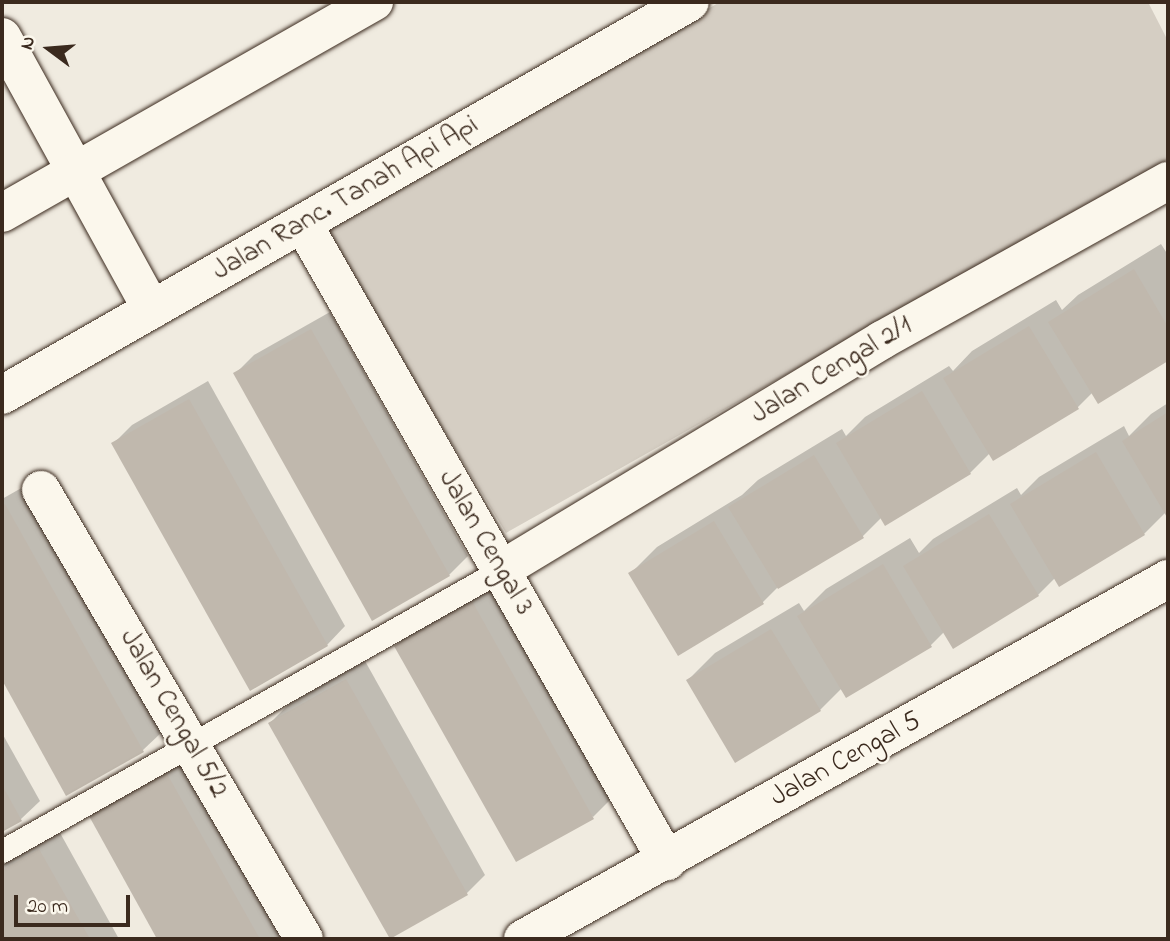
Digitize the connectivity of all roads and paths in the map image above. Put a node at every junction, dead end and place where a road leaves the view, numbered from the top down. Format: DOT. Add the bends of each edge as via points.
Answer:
graph roads {
  1 [pos="374,2"];
  2 [pos="690,2"];
  3 [pos="2,37"];
  4 [pos="75,169"];
  5 [pos="1168,181"];
  6 [pos="2,213"];
  7 [pos="303,225"];
  8 [pos="152,310"];
  9 [pos="2,396"];
  10 [pos="41,490"];
  11 [pos="500,570"];
  12 [pos="1168,579"];
  13 [pos="191,744"];
  14 [pos="2,851"];
  15 [pos="667,862"];
  16 [pos="304,939"];
  17 [pos="523,939"];
  1 -- 4 [label="street"];
  2 -- 7 [label="street, Jalan Ranc. Tanah Api Api"];
  3 -- 4 [label="street"];
  4 -- 6 [label="street"];
  4 -- 8 [label="street"];
  5 -- 11 [label="street, Jalan Cengal 2/1" via="883,340"];
  7 -- 8 [label="street, Jalan Ranc. Tanah Api Api"];
  7 -- 11 [label="street, Jalan Cengal 3"];
  8 -- 9 [label="street, Jalan Ranc. Tanah Api Api"];
  10 -- 13 [label="street, Jalan Cengal 5/2"];
  11 -- 13 [label="lane"];
  11 -- 15 [label="street, Jalan Cengal 3"];
  12 -- 15 [label="street, Jalan Cengal 5"];
  13 -- 14 [label="lane"];
  13 -- 16 [label="street, Jalan Cengal 5/2"];
  15 -- 17 [label="street, Jalan Cengal 5"];
}
